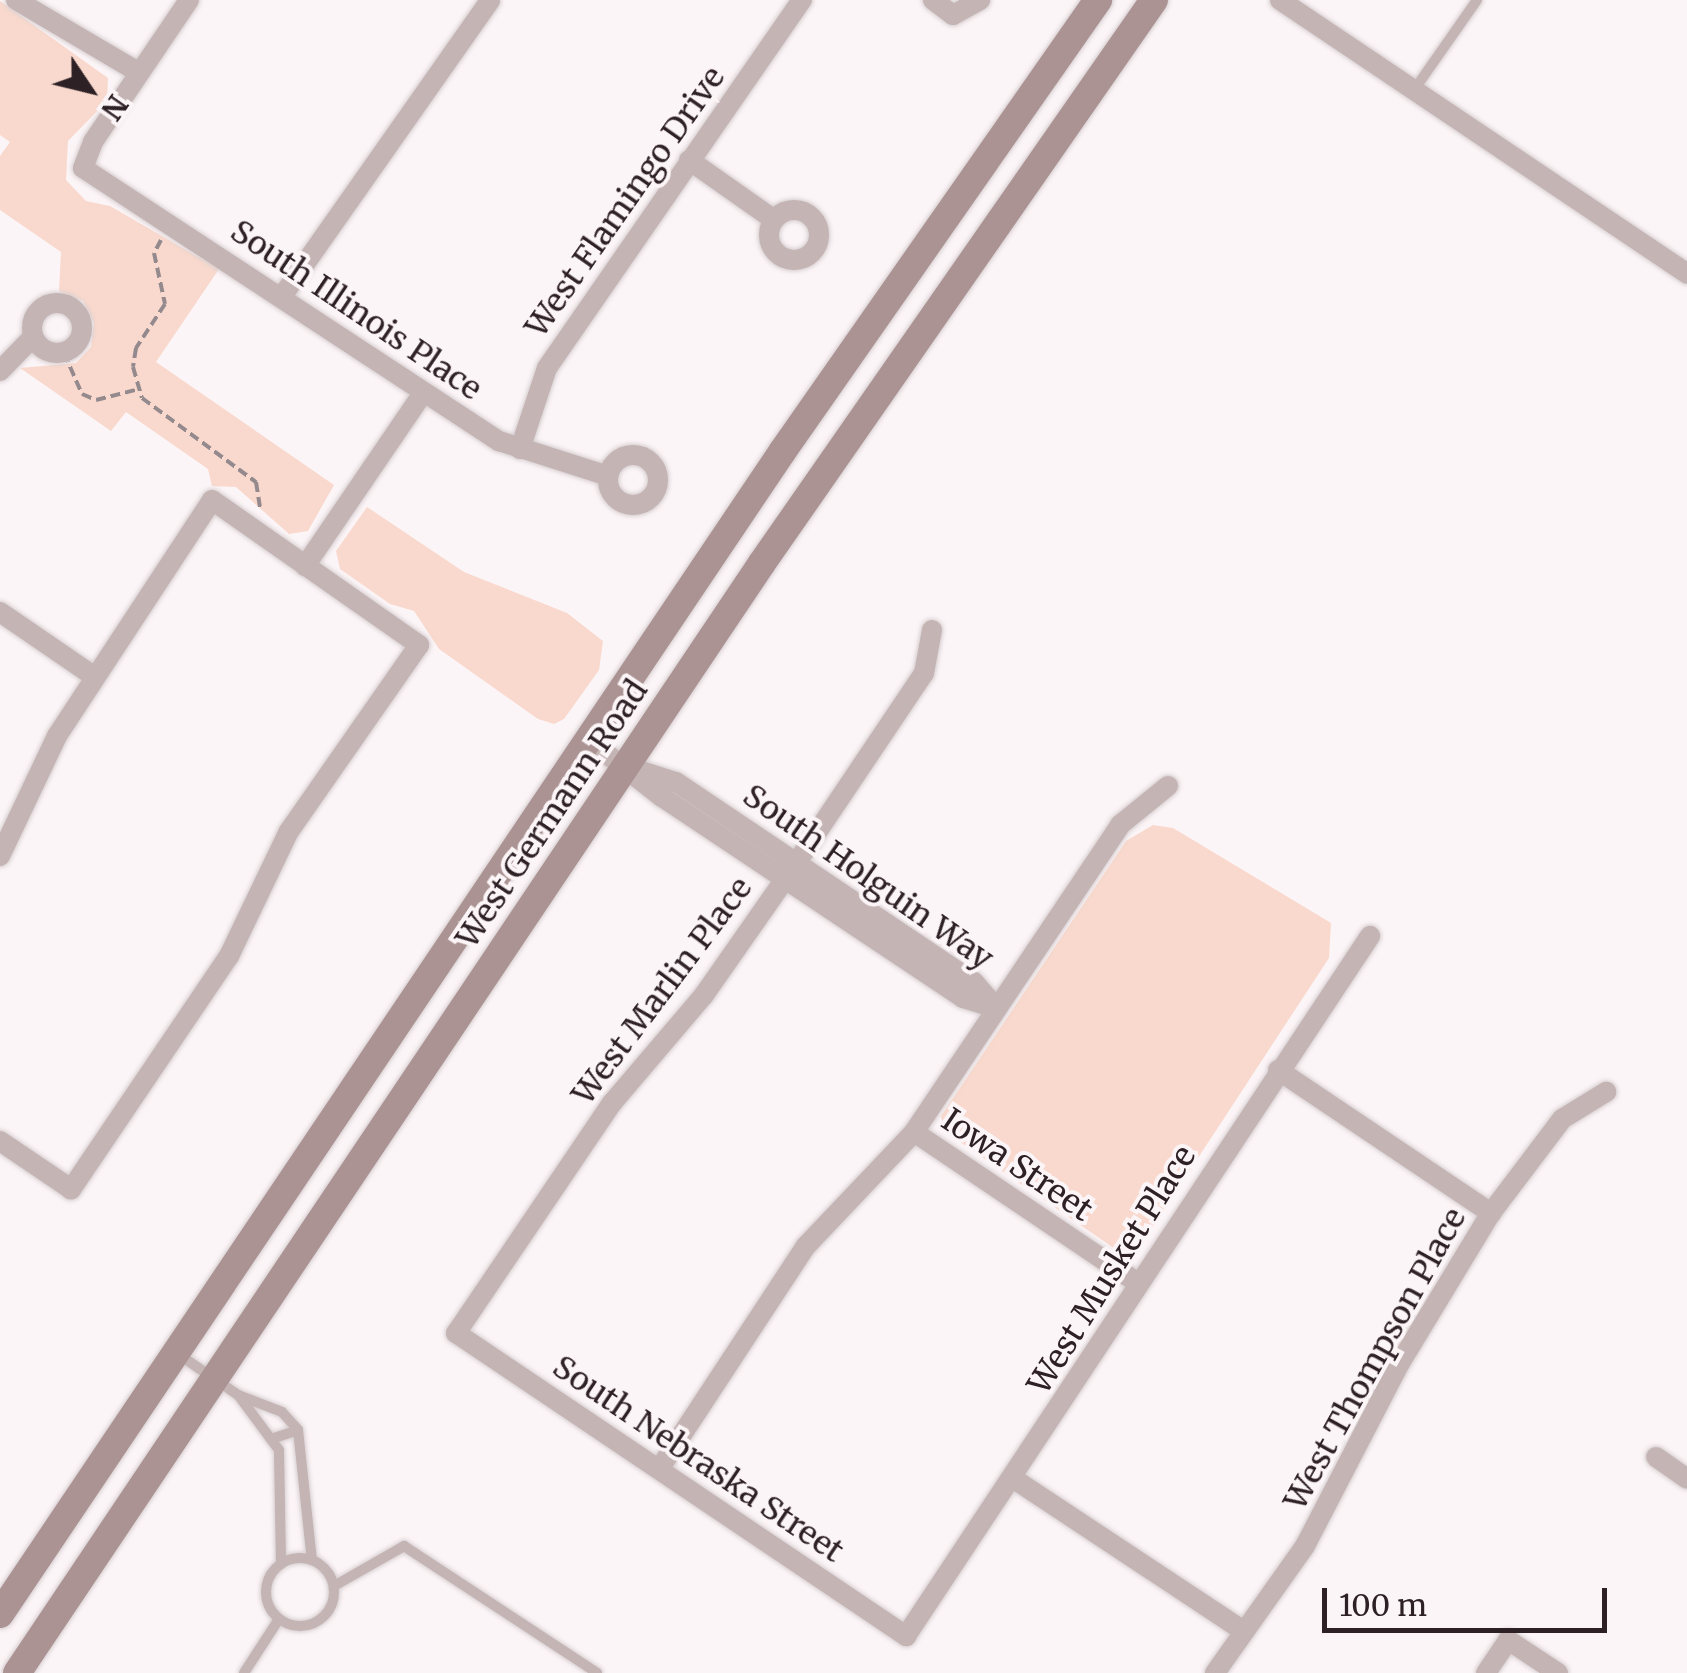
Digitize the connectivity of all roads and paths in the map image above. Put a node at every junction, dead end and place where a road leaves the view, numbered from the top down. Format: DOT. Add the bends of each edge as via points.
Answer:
graph roads {
  1 [pos="16,0"];
  2 [pos="188,0"];
  3 [pos="490,0"];
  4 [pos="802,0"];
  5 [pos="934,0"];
  6 [pos="980,0"];
  7 [pos="1098,0"];
  8 [pos="1154,0"];
  9 [pos="1280,0"];
  10 [pos="1477,0"];
  11 [pos="138,72"];
  12 [pos="1414,90"];
  13 [pos="689,160"];
  14 [pos="773,220"];
  15 [pos="171,223"];
  16 [pos="1687,274"];
  17 [pos="284,295"];
  18 [pos="33,338"];
  19 [pos="64,353"];
  20 [pos="0,371"];
  21 [pos="140,390"];
  22 [pos="423,393"];
  23 [pos="520,449"];
  24 [pos="608,476"];
  25 [pos="251,528"];
  26 [pos="306,566"];
  27 [pos="0,612"];
  28 [pos="932,630"];
  29 [pos="95,677"];
  30 [pos="590,742"];
  31 [pos="628,766"];
  32 [pos="1168,786"];
  33 [pos="0,856"];
  34 [pos="791,870"];
  35 [pos="1370,936"];
  36 [pos="996,1008"];
  37 [pos="1278,1070"];
  38 [pos="1606,1092"];
  39 [pos="914,1132"];
  40 [pos="0,1141"];
  41 [pos="1491,1213"];
  42 [pos="1136,1282"];
  43 [pos="456,1332"];
  44 [pos="177,1354"];
  45 [pos="214,1378"];
  46 [pos="238,1395"];
  47 [pos="298,1430"];
  48 [pos="271,1438"];
  49 [pos="1656,1457"];
  50 [pos="660,1468"];
  51 [pos="1687,1478"];
  52 [pos="1014,1479"];
  53 [pos="312,1560"];
  54 [pos="281,1564"];
  55 [pos="334,1586"];
  56 [pos="0,1614"];
  57 [pos="279,1620"];
  58 [pos="1244,1632"];
  59 [pos="906,1636"];
  60 [pos="17,1673"];
  61 [pos="244,1673"];
  62 [pos="597,1673"];
  63 [pos="1215,1673"];
  64 [pos="1486,1673"];
  65 [pos="1558,1673"];
  1 -- 11 [label="street"];
  2 -- 11 [label="street"];
  3 -- 17 [label="street"];
  4 -- 13 [label="street, West Flamingo Drive"];
  5 -- 6 [label="street" via="953,15 969,12"];
  7 -- 30 [label="main road, West Germann Road" via="782,452"];
  8 -- 31 [label="main road, West Germann Road" via="932,312"];
  9 -- 12 [label="street"];
  10 -- 12 [label="lane"];
  11 -- 15 [label="street, South Illinois Place" via="83,168"];
  12 -- 16 [label="street"];
  13 -- 14 [label="street"];
  13 -- 23 [label="street, West Flamingo Drive" via="547,368"];
  15 -- 17 [label="street, South Illinois Place"];
  15 -- 21 [label="path" via="154,253 165,304 136,348"];
  17 -- 22 [label="street, South Illinois Place"];
  18 -- 19 [label="street" via="49,352"];
  18 -- 19 [label="street" via="32,320 43,307 68,305 80,318 81,335"];
  18 -- 20 [label="street"];
  19 -- 21 [label="path" via="82,394 96,400"];
  21 -- 25 [label="path" via="186,436 256,482 260,511"];
  22 -- 23 [label="street, South Illinois Place"];
  22 -- 26 [label="street"];
  23 -- 24 [label="street, South Illinois Place"];
  25 -- 26 [label="street"];
  25 -- 29 [label="street" via="212,500"];
  26 -- 40 [label="street" via="419,645 288,833 229,956 71,1189"];
  27 -- 29 [label="street"];
  28 -- 34 [label="street, West Marlin Place" via="924,673"];
  29 -- 33 [label="street" via="57,736"];
  30 -- 31 [label="street, South Holguin Way"];
  30 -- 44 [label="main road, West Germann Road"];
  31 -- 34 [label="street, South Holguin Way" via="676,782"];
  31 -- 45 [label="main road, West Germann Road"];
  32 -- 36 [label="street" via="1120,826"];
  34 -- 36 [label="street, South Holguin Way" via="974,982"];
  34 -- 43 [label="street, West Marlin Place" via="704,996 612,1103"];
  35 -- 37 [label="street, West Musket Place"];
  36 -- 39 [label="street"];
  37 -- 41 [label="street"];
  37 -- 42 [label="street, West Musket Place"];
  38 -- 41 [label="street, West Thompson Place" via="1562,1119"];
  39 -- 42 [label="street, Iowa Street"];
  39 -- 50 [label="street" via="806,1246"];
  41 -- 58 [label="street, West Thompson Place" via="1400,1363 1305,1546"];
  42 -- 52 [label="street, West Musket Place"];
  43 -- 50 [label="street, South Nebraska Street"];
  44 -- 45 [label="lane"];
  44 -- 56 [label="main road, West Germann Road"];
  45 -- 46 [label="lane"];
  45 -- 60 [label="main road, West Germann Road"];
  46 -- 47 [label="lane" via="282,1412"];
  46 -- 48 [label="lane"];
  47 -- 48 [label="lane"];
  47 -- 53 [label="lane"];
  48 -- 54 [label="lane" via="279,1450"];
  49 -- 51 [label="street"];
  50 -- 59 [label="street, South Nebraska Street"];
  52 -- 58 [label="street"];
  52 -- 59 [label="street, West Musket Place"];
  53 -- 54 [label="lane"];
  53 -- 55 [label="lane"];
  54 -- 57 [label="lane" via="266,1591"];
  55 -- 57 [label="lane" via="330,1609 313,1624"];
  55 -- 62 [label="lane" via="404,1546"];
  57 -- 61 [label="lane"];
  58 -- 63 [label="street, West Thompson Place"];
  64 -- 65 [label="street" via="1508,1640"];
}
